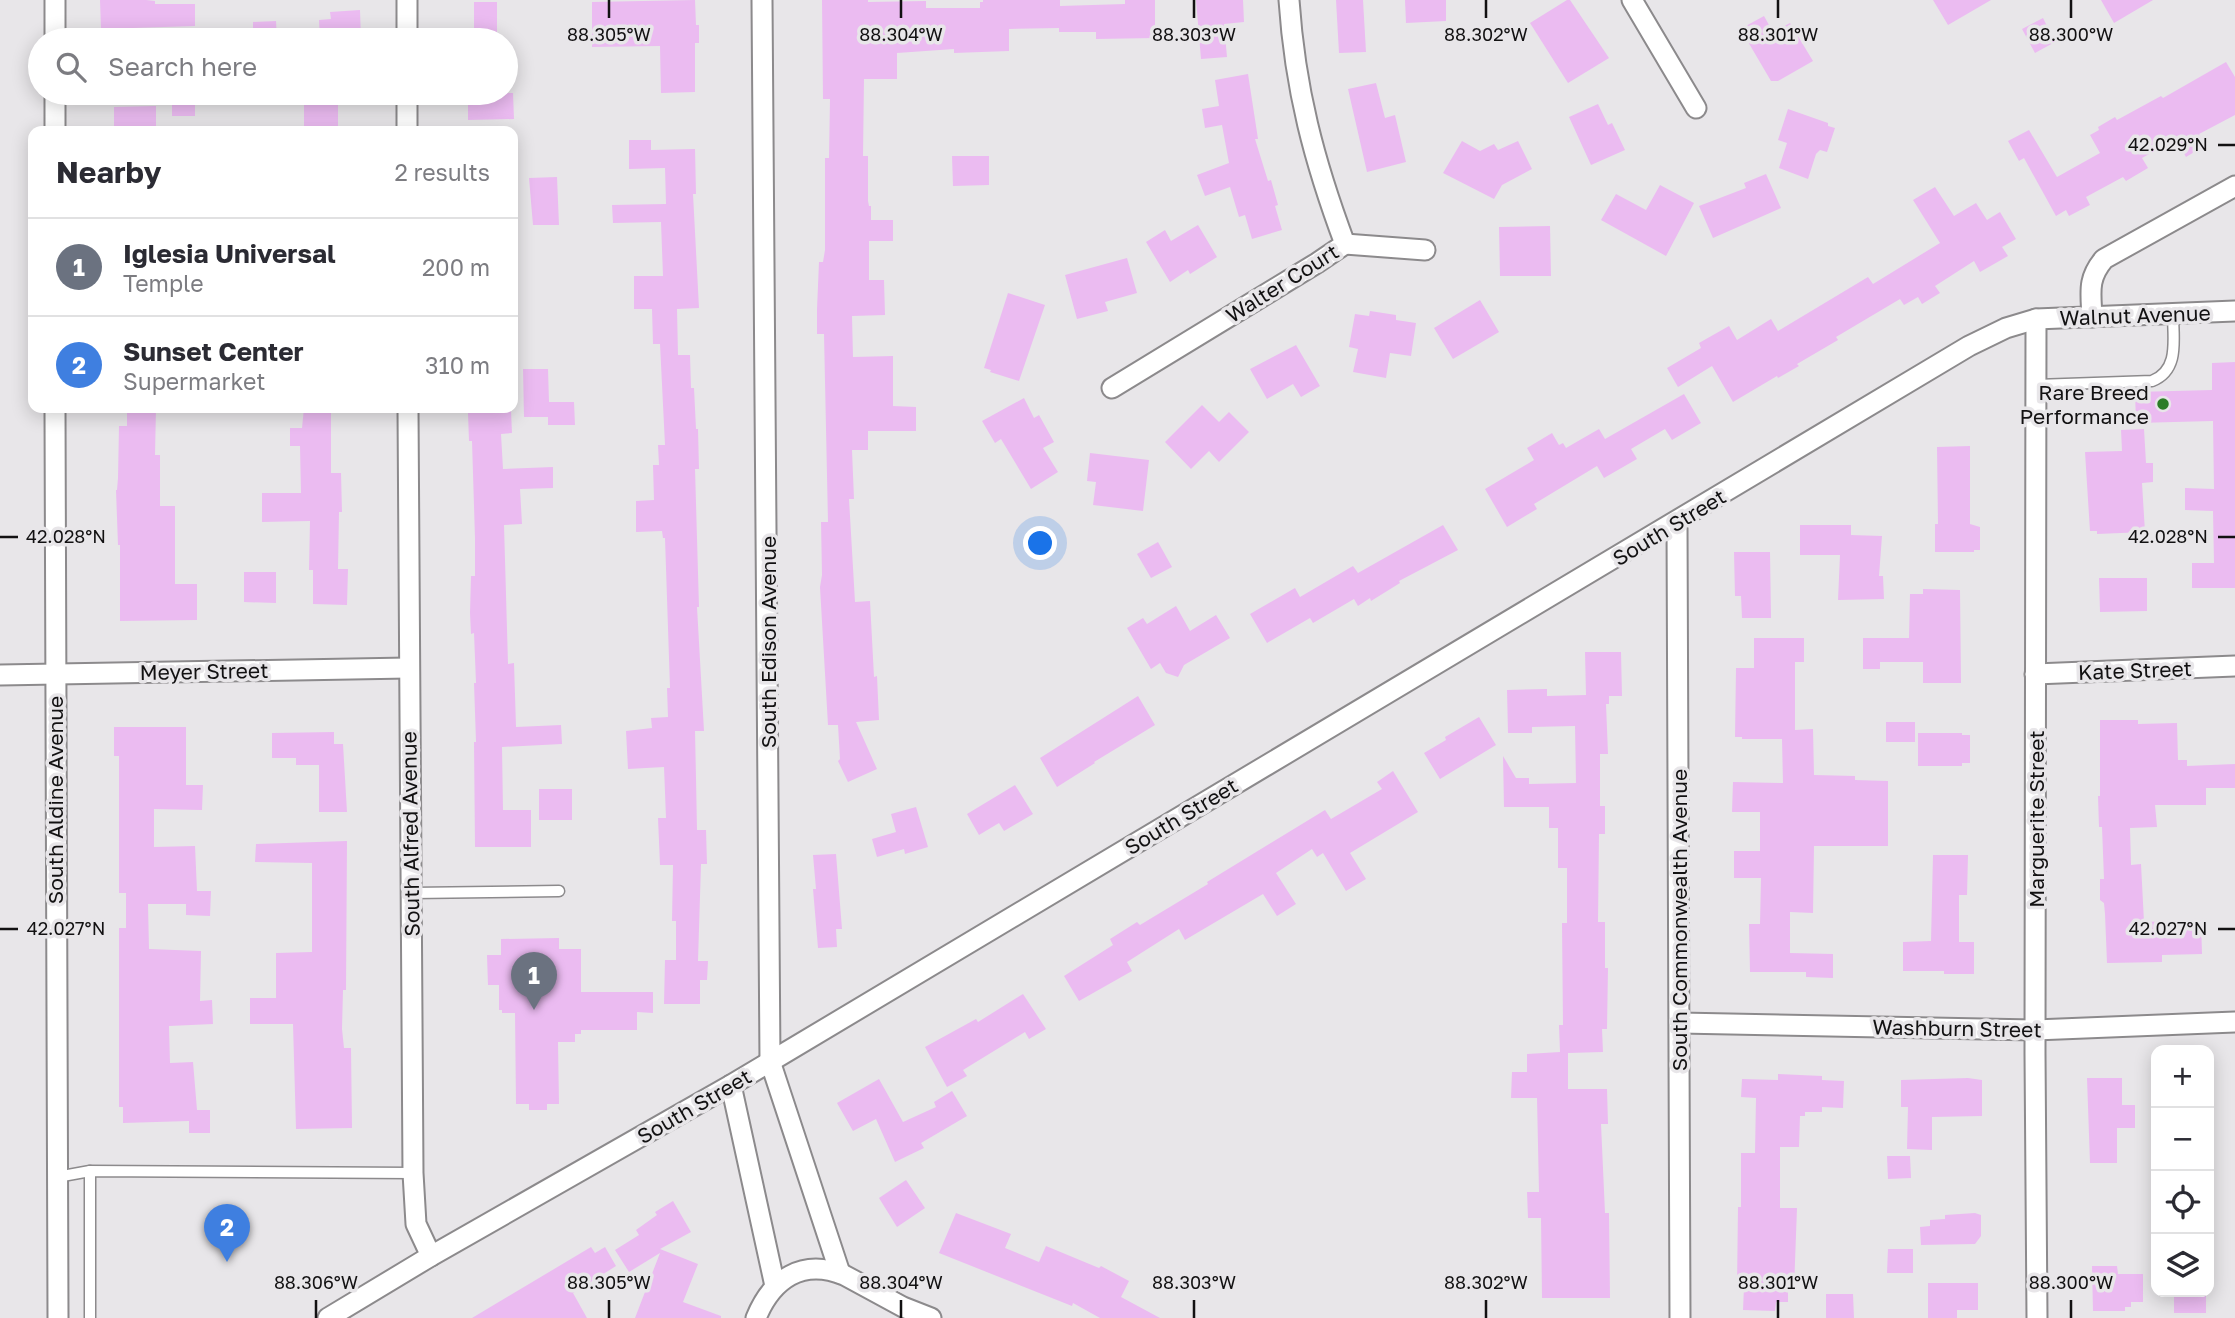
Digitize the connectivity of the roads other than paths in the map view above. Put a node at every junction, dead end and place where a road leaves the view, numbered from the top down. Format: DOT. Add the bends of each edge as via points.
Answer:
graph roads {
  1 [pos="55,0"];
  2 [pos="407,0"];
  3 [pos="762,0"];
  4 [pos="1289,0"];
  5 [pos="1632,0"];
  6 [pos="55,28"];
  7 [pos="407,28"];
  8 [pos="55,105"];
  9 [pos="407,105"];
  10 [pos="1696,108"];
  11 [pos="55,126"];
  12 [pos="407,126"];
  13 [pos="2235,187"];
  14 [pos="1345,244"];
  15 [pos="1424,250"];
  16 [pos="2235,311"];
  17 [pos="2173,314"];
  18 [pos="2092,317"];
  19 [pos="2036,320"];
  20 [pos="2036,385"];
  21 [pos="1112,388"];
  22 [pos="55,413"];
  23 [pos="408,413"];
  24 [pos="1678,522"];
  25 [pos="2235,666"];
  26 [pos="408,668"];
  27 [pos="55,674"];
  28 [pos="2035,674"];
  29 [pos="0,675"];
  30 [pos="559,891"];
  31 [pos="412,892"];
  32 [pos="2235,1022"];
  33 [pos="1679,1023"];
  34 [pos="2035,1030"];
  35 [pos="770,1061"];
  36 [pos="731,1085"];
  37 [pos="90,1171"];
  38 [pos="413,1173"];
  39 [pos="56,1177"];
  40 [pos="431,1256"];
  41 [pos="840,1273"];
  42 [pos="775,1286"];
  43 [pos="58,1318"];
  44 [pos="90,1318"];
  45 [pos="328,1318"];
  46 [pos="756,1318"];
  47 [pos="931,1318"];
  48 [pos="1680,1318"];
  49 [pos="2037,1318"];
  1 -- 6 [label="street"];
  2 -- 7 [label="street"];
  3 -- 35 [label="street, South Edison Avenue"];
  4 -- 14 [label="street, Walter Court" via="1302,104"];
  5 -- 10 [label="street"];
  8 -- 11 [label="street"];
  9 -- 12 [label="street"];
  13 -- 18 [label="street" via="2104,260 2090,282"];
  14 -- 15 [label="street"];
  14 -- 21 [label="street, Walter Court"];
  16 -- 17 [label="street, Walnut Avenue"];
  17 -- 18 [label="street, Walnut Avenue"];
  17 -- 20 [label="lane" via="2173,358 2161,377"];
  18 -- 19 [label="street, Walnut Avenue"];
  19 -- 20 [label="street, Marguerite Street"];
  19 -- 24 [label="street, South Street" via="1969,346"];
  20 -- 28 [label="street, Marguerite Street"];
  22 -- 27 [label="street, South Aldine Avenue"];
  23 -- 26 [label="street, South Alfred Avenue"];
  24 -- 33 [label="street, South Commonwealth Avenue"];
  24 -- 35 [label="street, South Street"];
  25 -- 28 [label="street, Kate Street"];
  26 -- 27 [label="street, Meyer Street"];
  26 -- 31 [label="street, South Alfred Avenue"];
  27 -- 29 [label="street, Meyer Street"];
  27 -- 39 [label="street, South Aldine Avenue"];
  28 -- 34 [label="street, Marguerite Street"];
  30 -- 31 [label="lane"];
  31 -- 38 [label="street, South Alfred Avenue"];
  32 -- 34 [label="street, Washburn Street"];
  33 -- 34 [label="street, Washburn Street"];
  33 -- 48 [label="street, South Commonwealth Avenue"];
  34 -- 49 [label="street, Marguerite Street"];
  35 -- 36 [label="street, South Street"];
  35 -- 41 [label="street, South Edison Avenue"];
  36 -- 40 [label="street, South Street"];
  36 -- 42 [label="street"];
  37 -- 38 [label="lane"];
  37 -- 39 [label="lane"];
  37 -- 44 [label="lane"];
  38 -- 40 [label="street, South Alfred Avenue" via="416,1224"];
  39 -- 43 [label="street, South Aldine Avenue"];
  40 -- 45 [label="street, South Street"];
  41 -- 42 [label="street" via="805,1270"];
  41 -- 47 [label="street"];
  42 -- 46 [label="street"];
}
